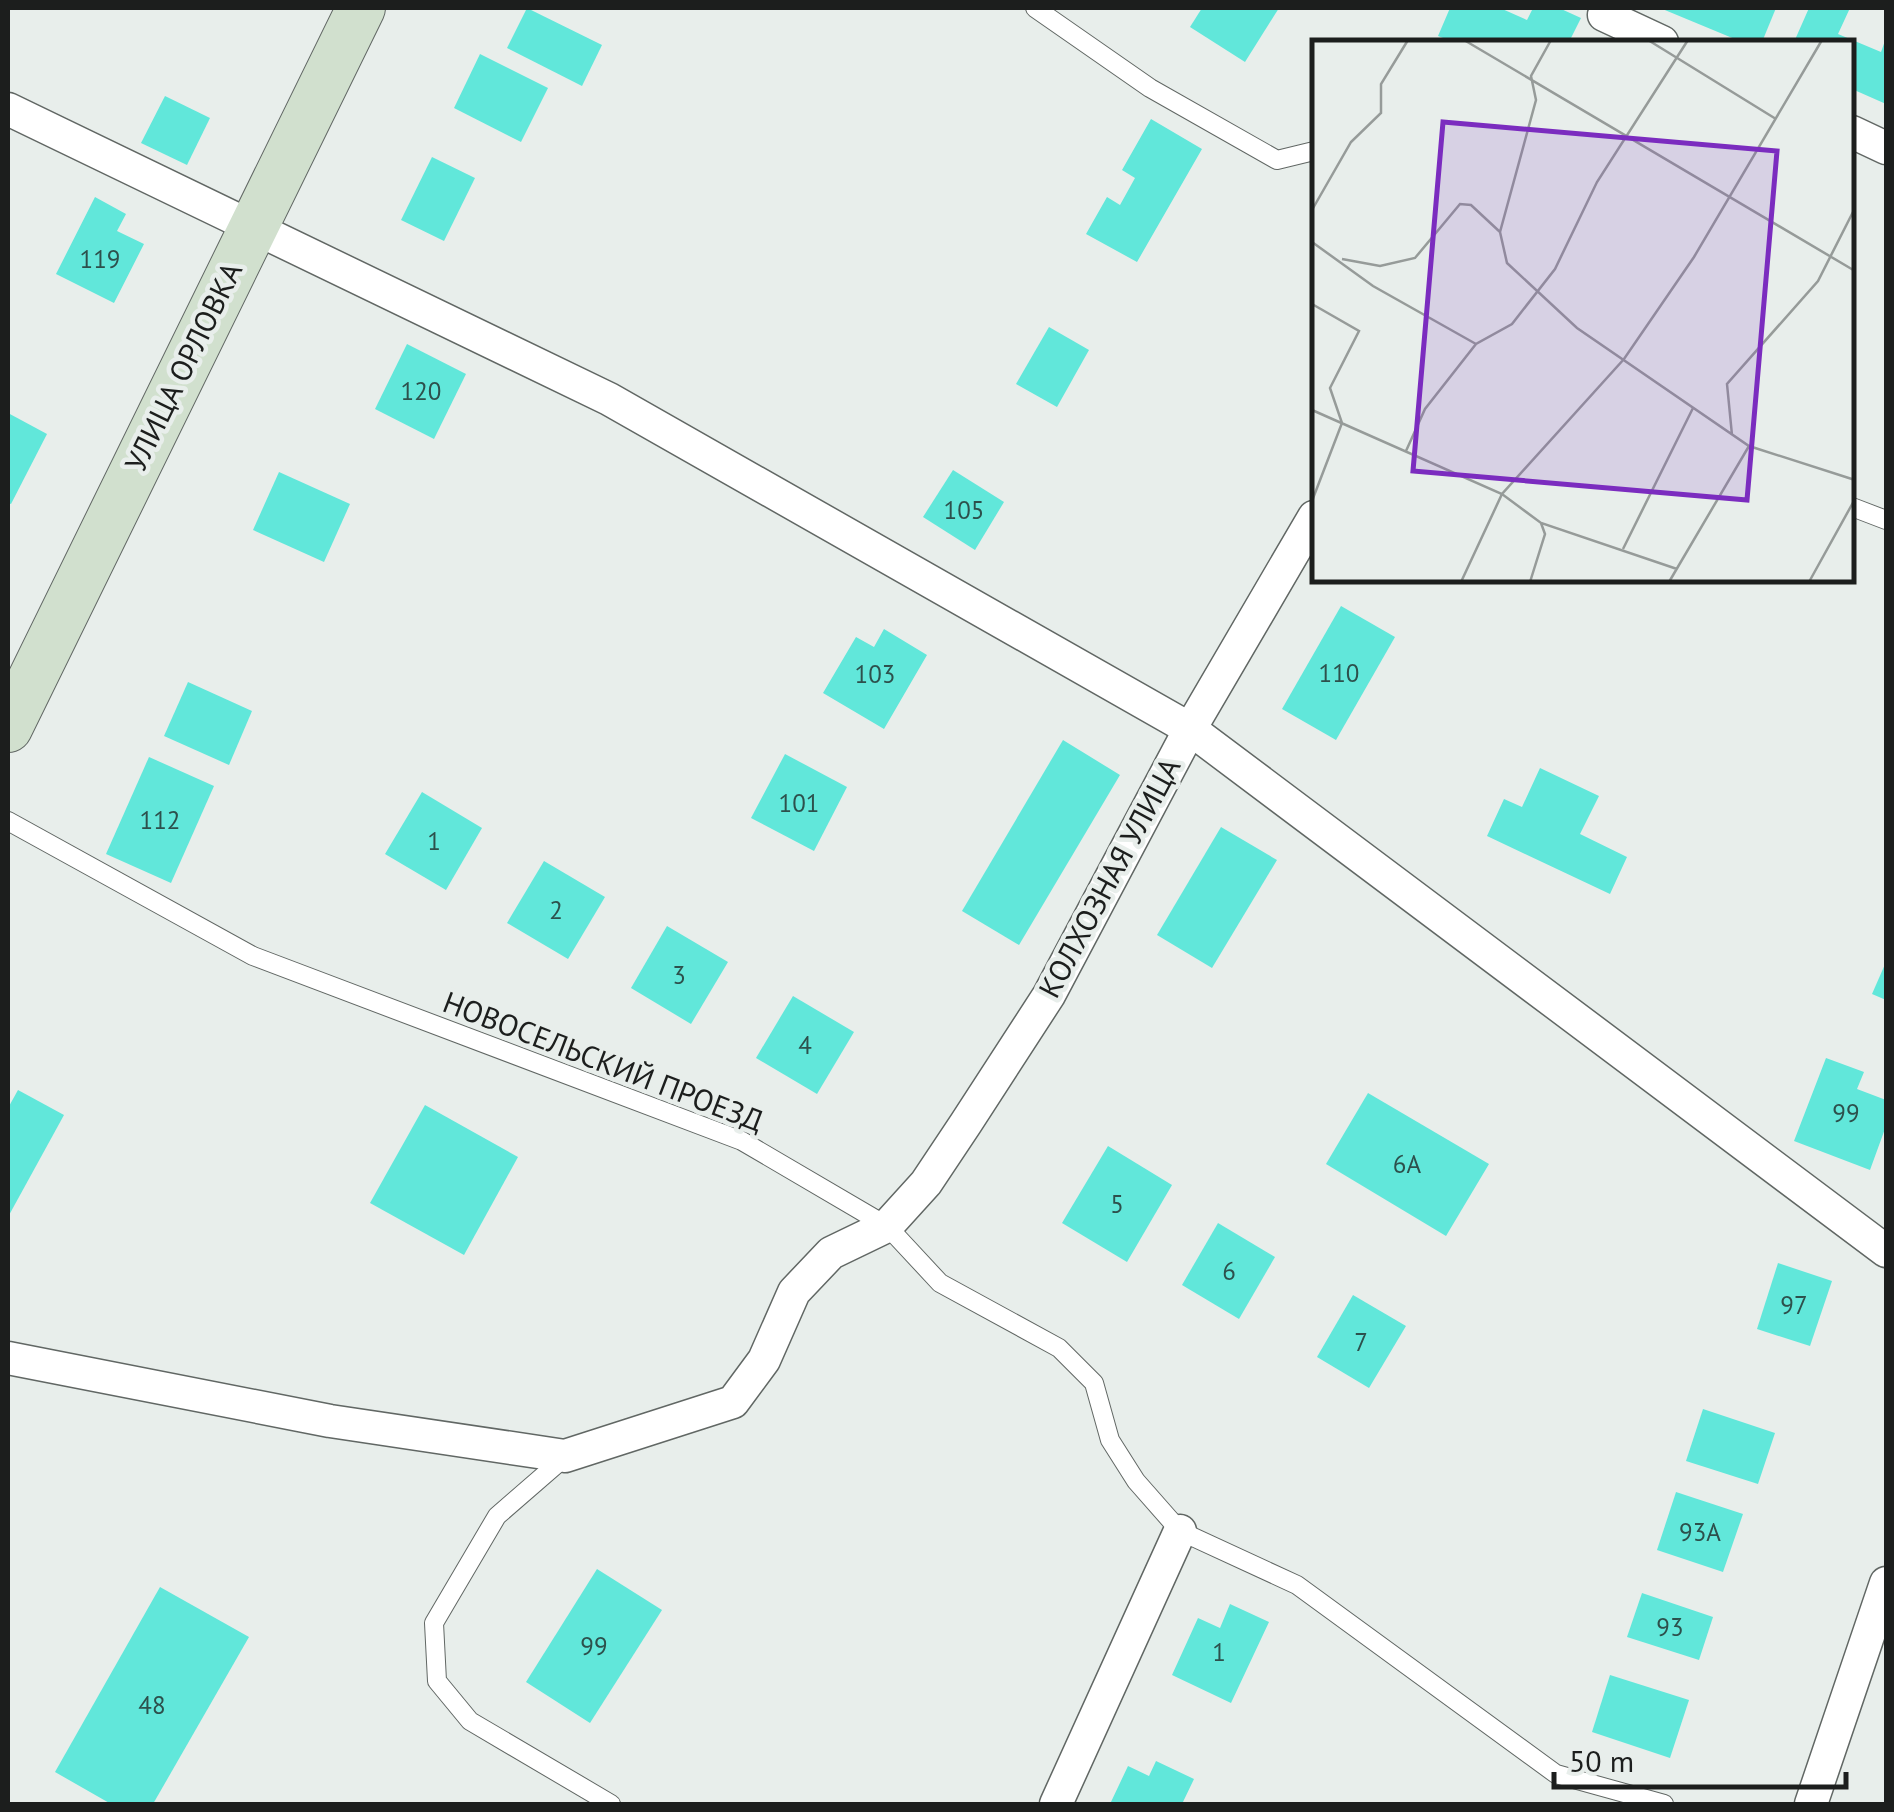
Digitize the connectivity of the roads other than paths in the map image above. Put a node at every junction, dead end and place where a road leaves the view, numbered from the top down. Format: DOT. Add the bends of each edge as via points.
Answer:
graph roads {
  1 [pos="362,8"];
  2 [pos="1035,8"];
  3 [pos="1600,22"];
  4 [pos="1656,40"];
  5 [pos="8,108"];
  6 [pos="1854,133"];
  7 [pos="1886,148"];
  8 [pos="1312,151"];
  9 [pos="253,224"];
  10 [pos="1854,508"];
  11 [pos="1886,520"];
  12 [pos="1312,521"];
  13 [pos="8,728"];
  14 [pos="1190,729"];
  15 [pos="8,822"];
  16 [pos="887,1226"];
  17 [pos="1886,1252"];
  18 [pos="8,1358"];
  19 [pos="565,1456"];
  20 [pos="1180,1531"];
  21 [pos="1886,1582"];
  22 [pos="612,1804"];
  23 [pos="1056,1804"];
  24 [pos="1664,1804"];
  25 [pos="1811,1804"];
  1 -- 9 [label="street, УЛИЦА ОРЛОВКА"];
  2 -- 8 [label="lane" via="1150,88 1277,160"];
  3 -- 4 [label="street"];
  5 -- 9 [label="street"];
  6 -- 7 [label="street"];
  9 -- 13 [label="street, УЛИЦА ОРЛОВКА"];
  9 -- 14 [label="street" via="610,399"];
  10 -- 11 [label="lane"];
  12 -- 14 [label="street, КОЛХОЗНАЯ УЛИЦА"];
  14 -- 16 [label="street, КОЛХОЗНАЯ УЛИЦА" via="1049,995 926,1182"];
  14 -- 17 [label="street"];
  15 -- 16 [label="lane, НОВОСЕЛЬСКИЙ ПРОЕЗД" via="253,956 742,1140"];
  16 -- 19 [label="street" via="831,1253 794,1292 764,1360 732,1402"];
  16 -- 20 [label="lane, НОВОСЕЛЬСКИЙ ПРОЕЗД" via="940,1284 1059,1348 1094,1383 1110,1440"];
  18 -- 19 [label="street" via="330,1420"];
  19 -- 22 [label="lane" via="498,1516 434,1623 436,1681 470,1721"];
  20 -- 23 [label="street"];
  20 -- 24 [label="lane" via="1296,1585 1556,1774"];
  21 -- 25 [label="street"];
}
